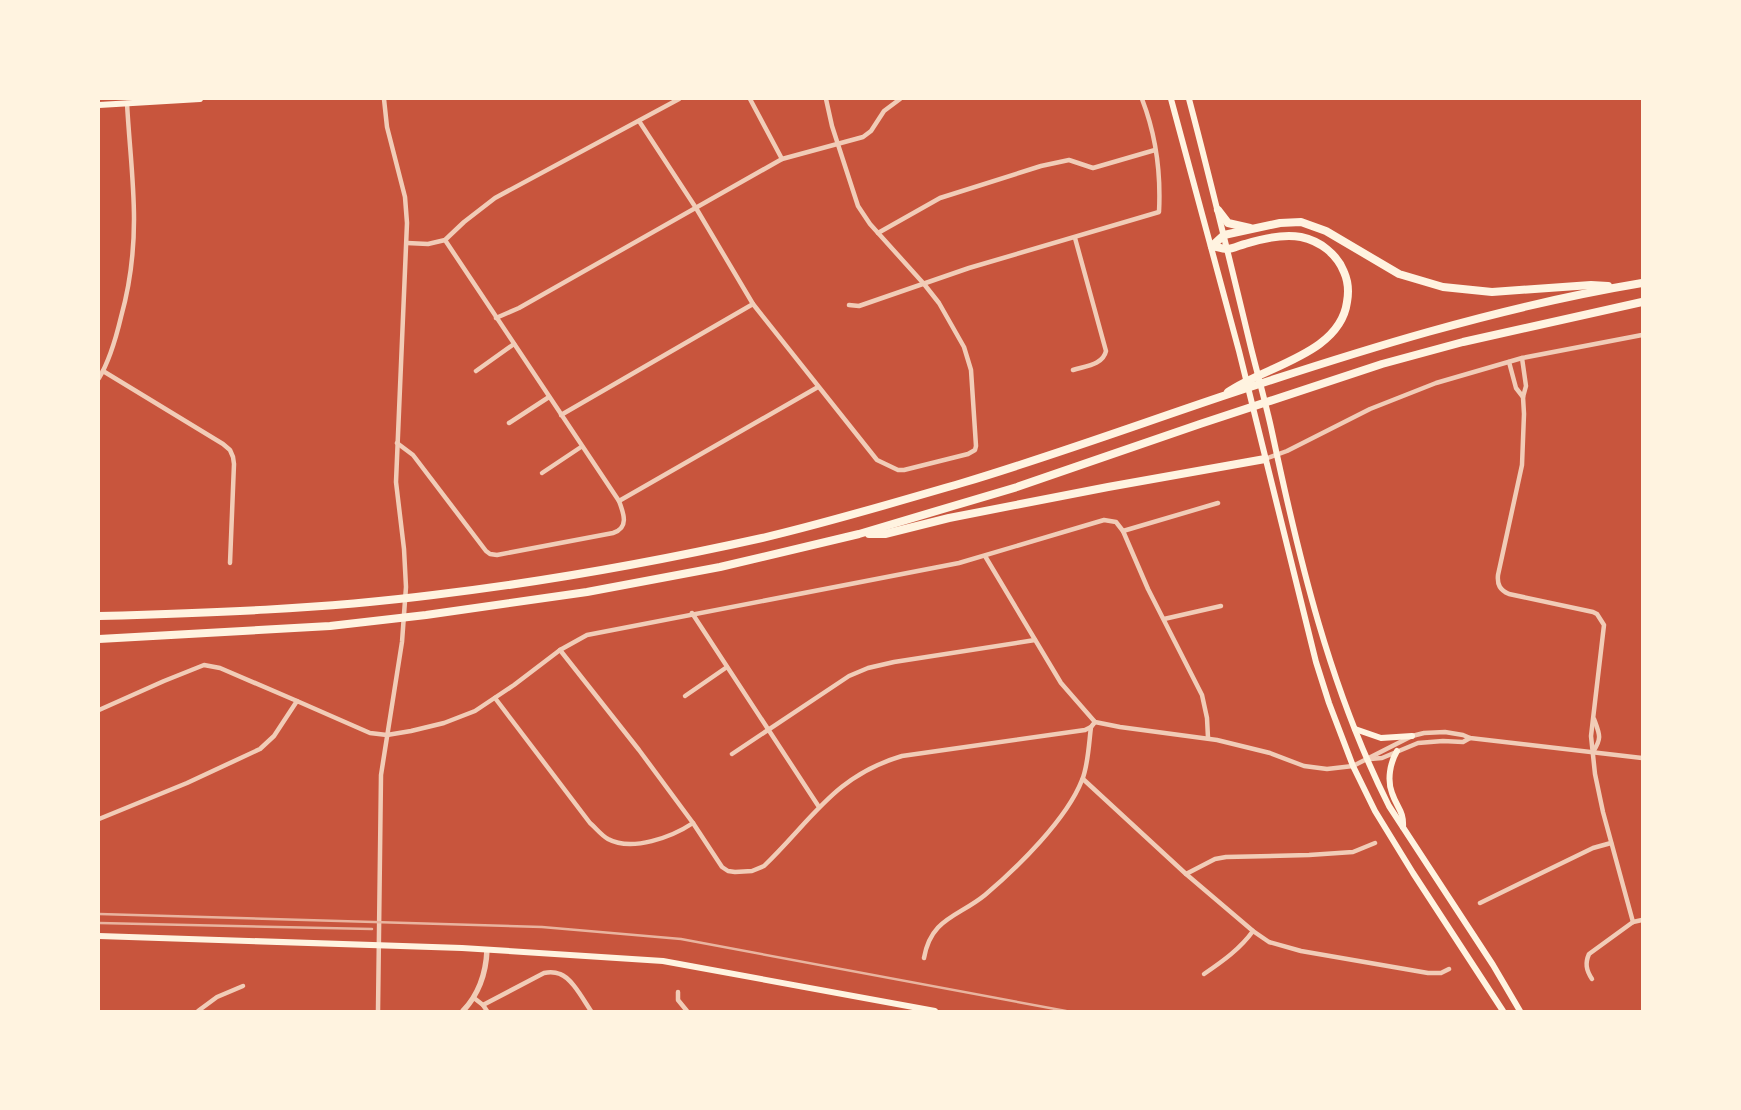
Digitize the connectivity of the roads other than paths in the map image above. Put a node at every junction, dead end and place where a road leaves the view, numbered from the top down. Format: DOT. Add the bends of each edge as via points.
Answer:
graph roads {
  1 [pos="200,99"];
  2 [pos="384,99"];
  3 [pos="679,99"];
  4 [pos="750,99"];
  5 [pos="826,99"];
  6 [pos="900,99"];
  7 [pos="1142,99"];
  8 [pos="1171,99"];
  9 [pos="1189,99"];
  10 [pos="127,104"];
  11 [pos="99,105"];
  12 [pos="639,121"];
  13 [pos="838,143"];
  14 [pos="1155,150"];
  15 [pos="782,159"];
  16 [pos="696,208"];
  17 [pos="1218,210"];
  18 [pos="1252,229"];
  19 [pos="878,233"];
  20 [pos="1224,236"];
  21 [pos="1075,238"];
  22 [pos="445,240"];
  23 [pos="408,243"];
  24 [pos="1212,246"];
  25 [pos="1228,249"];
  26 [pos="1642,283"];
  27 [pos="924,284"];
  28 [pos="1622,286"];
  29 [pos="1642,302"];
  30 [pos="753,304"];
  31 [pos="849,305"];
  32 [pos="496,318"];
  33 [pos="1642,335"];
  34 [pos="514,344"];
  35 [pos="1522,358"];
  36 [pos="1509,362"];
  37 [pos="1073,370"];
  38 [pos="103,371"];
  39 [pos="476,371"];
  40 [pos="1258,376"];
  41 [pos="99,378"];
  42 [pos="818,387"];
  43 [pos="549,397"];
  44 [pos="1220,397"];
  45 [pos="1523,397"];
  46 [pos="561,415"];
  47 [pos="509,423"];
  48 [pos="397,443"];
  49 [pos="582,447"];
  50 [pos="1276,455"];
  51 [pos="1265,459"];
  52 [pos="542,473"];
  53 [pos="619,501"];
  54 [pos="1218,503"];
  55 [pos="1123,531"];
  56 [pos="859,534"];
  57 [pos="985,556"];
  58 [pos="230,562"];
  59 [pos="1221,606"];
  60 [pos="692,613"];
  61 [pos="99,616"];
  62 [pos="1164,619"];
  63 [pos="99,639"];
  64 [pos="1035,640"];
  65 [pos="560,650"];
  66 [pos="727,667"];
  67 [pos="685,696"];
  68 [pos="495,698"];
  69 [pos="296,701"];
  70 [pos="99,710"];
  71 [pos="1593,718"];
  72 [pos="1095,722"];
  73 [pos="1091,727"];
  74 [pos="1355,729"];
  75 [pos="768,731"];
  76 [pos="388,735"];
  77 [pos="1412,736"];
  78 [pos="1208,738"];
  79 [pos="1470,738"];
  80 [pos="1397,751"];
  81 [pos="1593,752"];
  82 [pos="732,754"];
  83 [pos="1642,758"];
  84 [pos="1367,759"];
  85 [pos="1353,766"];
  86 [pos="1083,779"];
  87 [pos="818,807"];
  88 [pos="99,819"];
  89 [pos="693,823"];
  90 [pos="1403,827"];
  91 [pos="1375,843"];
  92 [pos="1611,843"];
  93 [pos="1186,874"];
  94 [pos="1480,903"];
  95 [pos="1642,920"];
  96 [pos="1633,922"];
  97 [pos="1253,931"];
  98 [pos="99,936"];
  99 [pos="487,950"];
  100 [pos="924,958"];
  101 [pos="1449,969"];
  102 [pos="1204,974"];
  103 [pos="1592,979"];
  104 [pos="243,986"];
  105 [pos="678,992"];
  106 [pos="474,998"];
  107 [pos="483,1005"];
  108 [pos="198,1011"];
  109 [pos="378,1011"];
  110 [pos="462,1011"];
  111 [pos="487,1011"];
  112 [pos="591,1011"];
  113 [pos="687,1011"];
  114 [pos="935,1011"];
  115 [pos="1503,1011"];
  116 [pos="1520,1011"];
  1 -- 10 [label="main road"];
  2 -- 23 [label="street" via="387,127 404,197"];
  3 -- 12 [label="street"];
  4 -- 15 [label="street"];
  5 -- 13 [label="street"];
  6 -- 13 [label="street" via="884,111 866,134"];
  7 -- 14 [label="street"];
  8 -- 24 [label="main road"];
  9 -- 17 [label="main road"];
  10 -- 11 [label="main road"];
  10 -- 38 [label="street" via="133,250 128,292"];
  12 -- 16 [label="street"];
  12 -- 22 [label="street" via="495,198"];
  13 -- 15 [label="street"];
  13 -- 19 [label="street" via="858,206"];
  14 -- 19 [label="street" via="1093,168 1069,160 1042,166 940,198"];
  14 -- 21 [label="street" via="1160,177 1160,212"];
  15 -- 16 [label="street"];
  16 -- 30 [label="street"];
  16 -- 32 [label="street"];
  17 -- 18 [label="highway" via="1228,222"];
  17 -- 20 [label="main road"];
  18 -- 20 [label="highway"];
  18 -- 28 [label="highway" via="1286,222 1310,224 1399,274 1452,288 1504,292 1591,285"];
  19 -- 27 [label="street"];
  20 -- 24 [label="highway"];
  20 -- 25 [label="main road"];
  21 -- 27 [label="street"];
  21 -- 37 [label="street" via="1106,351 1102,361"];
  22 -- 23 [label="street" via="428,244"];
  22 -- 32 [label="street"];
  23 -- 48 [label="street"];
  24 -- 25 [label="highway"];
  24 -- 51 [label="main road"];
  25 -- 40 [label="main road"];
  25 -- 40 [label="highway" via="1275,236 1301,237 1328,250 1342,265 1348,285 1343,318 1326,340"];
  26 -- 28 [label="highway"];
  27 -- 31 [label="street" via="859,306"];
  27 -- 42 [label="street" via="961,339 968,358 975,450 898,470 877,460"];
  28 -- 44 [label="highway" via="1439,328"];
  29 -- 56 [label="highway" via="1463,342 1382,364 1017,486"];
  30 -- 42 [label="street"];
  30 -- 46 [label="street"];
  32 -- 34 [label="street"];
  33 -- 35 [label="street"];
  34 -- 39 [label="street"];
  34 -- 43 [label="street"];
  35 -- 36 [label="street"];
  35 -- 45 [label="street" via="1526,386"];
  36 -- 45 [label="street" via="1516,388"];
  36 -- 50 [label="street" via="1405,394"];
  38 -- 41 [label="street"];
  38 -- 58 [label="street" via="230,450 234,464"];
  40 -- 44 [label="highway"];
  40 -- 50 [label="main road"];
  42 -- 53 [label="street"];
  43 -- 46 [label="street"];
  43 -- 47 [label="street"];
  44 -- 61 [label="highway" via="966,482 765,537 674,556 433,595 250,611"];
  45 -- 71 [label="street" via="1522,465 1498,583 1501,590 1509,594 1598,614 1604,625"];
  46 -- 49 [label="street"];
  48 -- 53 [label="street" via="413,455 490,554 613,533 623,524 624,514"];
  48 -- 76 [label="street" via="396,482 405,569 405,606"];
  49 -- 52 [label="street"];
  49 -- 53 [label="street"];
  50 -- 51 [label="street"];
  50 -- 74 [label="main road" via="1321,634"];
  51 -- 56 [label="highway" via="1089,490 885,534"];
  51 -- 85 [label="main road" via="1316,662"];
  54 -- 55 [label="street"];
  55 -- 57 [label="street" via="1116,522 1101,521"];
  55 -- 62 [label="street"];
  56 -- 63 [label="highway" via="660,579 426,616 302,628"];
  57 -- 60 [label="street"];
  57 -- 64 [label="street"];
  59 -- 62 [label="street"];
  60 -- 65 [label="street" via="587,635"];
  60 -- 66 [label="street"];
  62 -- 78 [label="street" via="1202,695"];
  64 -- 72 [label="street" via="1062,683"];
  64 -- 75 [label="street" via="868,668 849,676"];
  65 -- 68 [label="street"];
  65 -- 89 [label="street"];
  66 -- 67 [label="street"];
  66 -- 75 [label="street"];
  68 -- 76 [label="street" via="444,723"];
  68 -- 89 [label="street" via="590,823 608,839 634,844 650,842 670,836"];
  69 -- 70 [label="street" via="220,668 204,665"];
  69 -- 76 [label="street" via="365,732"];
  69 -- 88 [label="street" via="274,736 260,749"];
  71 -- 81 [label="street" via="1590,736"];
  71 -- 81 [label="street" via="1600,742"];
  72 -- 73 [label="street"];
  72 -- 78 [label="street"];
  73 -- 86 [label="street"];
  73 -- 87 [label="street" via="1076,732 902,756 860,773"];
  74 -- 77 [label="main road" via="1381,738"];
  74 -- 84 [label="main road"];
  75 -- 82 [label="street"];
  75 -- 87 [label="street"];
  76 -- 109 [label="street" via="381,775"];
  77 -- 79 [label="street" via="1444,732"];
  77 -- 84 [label="street"];
  78 -- 85 [label="street" via="1270,753 1311,768"];
  79 -- 80 [label="street" via="1463,742 1418,743"];
  79 -- 81 [label="street"];
  80 -- 84 [label="street" via="1382,758"];
  80 -- 90 [label="main road" via="1391,763 1390,783 1404,816"];
  81 -- 83 [label="street"];
  81 -- 92 [label="street"];
  84 -- 85 [label="street"];
  84 -- 90 [label="main road" via="1389,806"];
  85 -- 115 [label="main road" via="1386,830"];
  86 -- 93 [label="street"];
  86 -- 100 [label="street" via="1059,817 1020,862 983,896 934,931"];
  87 -- 89 [label="street" via="764,866 747,871 725,870"];
  90 -- 116 [label="main road"];
  91 -- 93 [label="street" via="1353,852 1226,857"];
  92 -- 94 [label="street" via="1594,848"];
  92 -- 96 [label="street"];
  93 -- 97 [label="street"];
  95 -- 96 [label="street"];
  96 -- 103 [label="street" via="1590,954 1586,966"];
  97 -- 101 [label="street" via="1277,945 1301,951 1428,973"];
  97 -- 102 [label="street" via="1233,954"];
  98 -- 99 [label="main road"];
  99 -- 106 [label="street" via="484,975"];
  99 -- 114 [label="main road" via="663,961"];
  104 -- 108 [label="street" via="217,997"];
  105 -- 113 [label="street" via="678,1000"];
  106 -- 107 [label="street"];
  106 -- 110 [label="street"];
  107 -- 111 [label="street"];
  107 -- 112 [label="street" via="544,973 553,972 562,974 572,984"];
}
